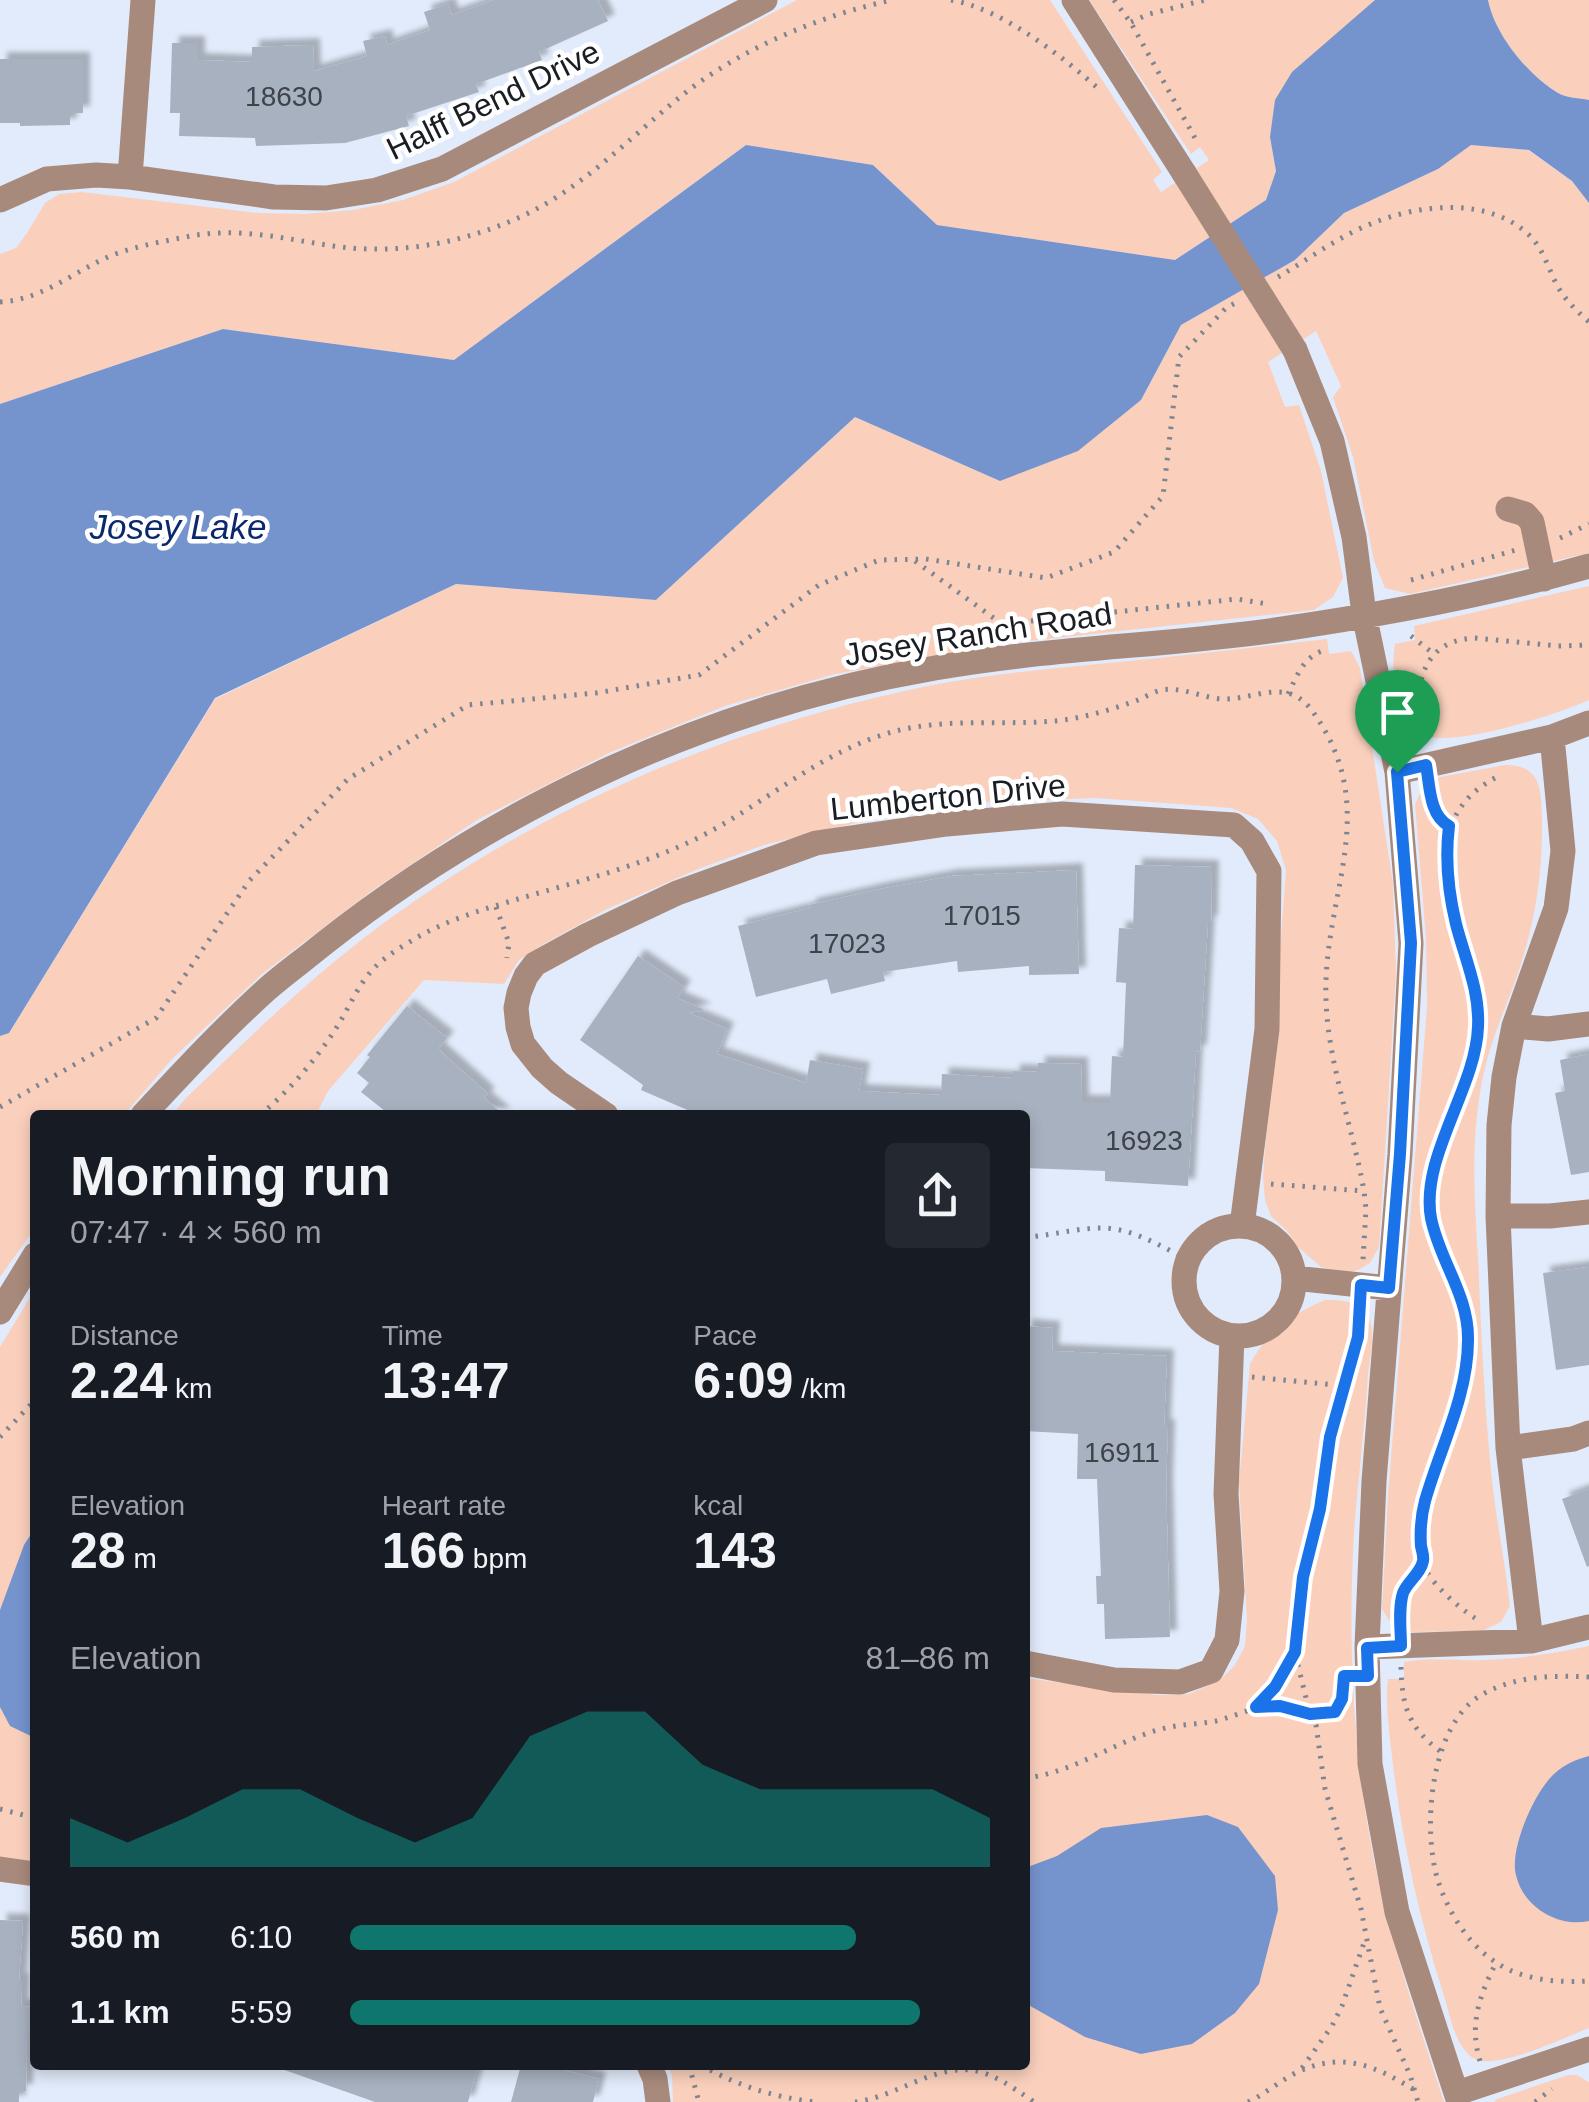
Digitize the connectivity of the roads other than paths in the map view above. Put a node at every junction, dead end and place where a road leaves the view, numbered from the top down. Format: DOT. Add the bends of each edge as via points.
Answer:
graph roads {
  1 [pos="143,0"];
  2 [pos="764,0"];
  3 [pos="1074,0"];
  4 [pos="130,176"];
  5 [pos="0,200"];
  6 [pos="1508,509"];
  7 [pos="1589,566"];
  8 [pos="1544,579"];
  9 [pos="1364,614"];
  10 [pos="1589,723"];
  11 [pos="1552,737"];
  12 [pos="1397,772"];
  13 [pos="1589,1024"];
  14 [pos="1514,1026"];
  15 [pos="148,1110"];
  16 [pos="599,1110"];
  17 [pos="1589,1212"];
  18 [pos="1498,1216"];
  19 [pos="1242,1226"];
  20 [pos="30,1262"];
  21 [pos="1294,1278"];
  22 [pos="1389,1288"];
  23 [pos="0,1312"];
  24 [pos="1232,1336"];
  25 [pos="1589,1434"];
  26 [pos="1508,1448"];
  27 [pos="1589,1627"];
  28 [pos="1531,1641"];
  29 [pos="1367,1648"];
  30 [pos="1030,1664"];
  31 [pos="0,1869"];
  32 [pos="30,1873"];
  33 [pos="1589,2049"];
  34 [pos="651,2070"];
  35 [pos="1458,2098"];
  36 [pos="658,2102"];
  1 -- 4 [label="street"];
  2 -- 4 [label="street, Halff Bend Drive" via="408,182 304,198"];
  3 -- 9 [label="street, bridge" via="1295,350 1332,441"];
  4 -- 5 [label="street, Halff Bend Drive" via="47,179"];
  6 -- 8 [label="street" via="1532,522"];
  7 -- 8 [label="street, Josey Ranch Road"];
  8 -- 9 [label="street, Josey Ranch Road"];
  9 -- 12 [label="street"];
  9 -- 15 [label="street, Josey Ranch Road" via="1276,630 1036,652 842,687 610,769 429,866 348,925 268,988"];
  10 -- 11 [label="street"];
  11 -- 12 [label="street"];
  11 -- 14 [label="street" via="1563,851 1556,908"];
  12 -- 22 [label="street" via="1411,943"];
  13 -- 14 [label="street"];
  14 -- 18 [label="street" via="1499,1125"];
  16 -- 19 [label="street, Lumberton Drive" via="542,1068 524,1044 519,993 535,964 677,893 816,843 947,824 1062,814 1234,825 1252,840 1269,871 1266,1028"];
  17 -- 18 [label="street"];
  18 -- 26 [label="street"];
  19 -- 21 [label="street" via="1284,1248"];
  19 -- 24 [label="street" via="1206,1236 1193,1249 1184,1286 1199,1319"];
  20 -- 23 [label="street"];
  21 -- 22 [label="street"];
  21 -- 24 [label="street" via="1292,1298 1269,1328"];
  22 -- 29 [label="street"];
  24 -- 30 [label="street" via="1226,1494 1232,1591 1227,1640 1210,1671 1180,1682 1114,1680"];
  25 -- 26 [label="street"];
  26 -- 28 [label="street"];
  27 -- 28 [label="street"];
  28 -- 29 [label="street"];
  29 -- 35 [label="street" via="1370,1764 1397,1912"];
  31 -- 32 [label="street"];
  33 -- 35 [label="street"];
  34 -- 36 [label="street"];
}
